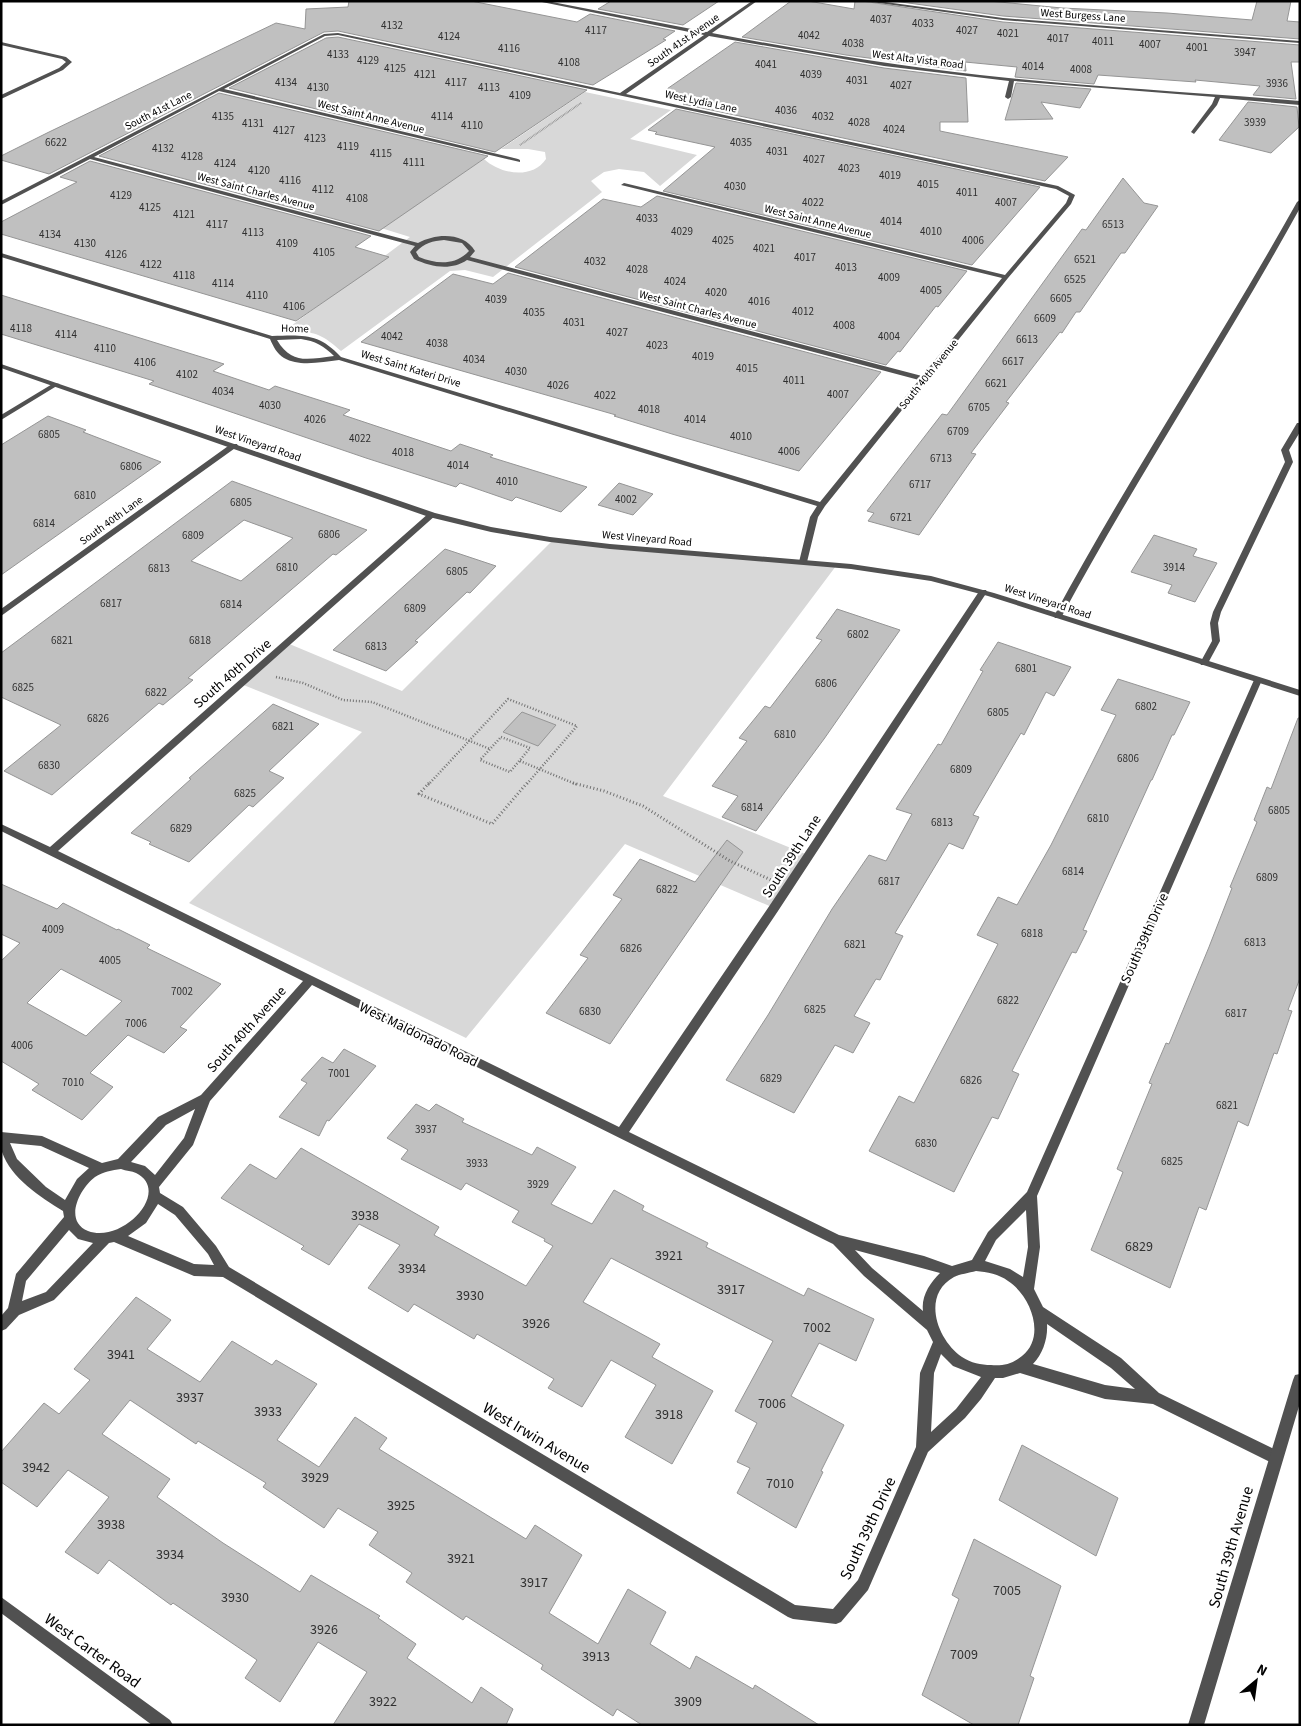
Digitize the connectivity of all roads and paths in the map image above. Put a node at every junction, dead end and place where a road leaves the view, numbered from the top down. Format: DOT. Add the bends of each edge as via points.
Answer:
graph roads {
  1 [pos="539,1"];
  2 [pos="578,1"];
  3 [pos="755,1"];
  4 [pos="866,1"];
  5 [pos="568,7"];
  6 [pos="709,34"];
  7 [pos="324,35"];
  8 [pos="1300,42"];
  9 [pos="1,43"];
  10 [pos="1012,80"];
  11 [pos="220,90"];
  12 [pos="600,90"];
  13 [pos="622,94"];
  14 [pos="1219,95"];
  15 [pos="1,97"];
  16 [pos="1008,97"];
  17 [pos="1300,104"];
  18 [pos="1194,132"];
  19 [pos="89,157"];
  20 [pos="501,158"];
  21 [pos="518,162"];
  22 [pos="624,185"];
  23 [pos="1,192"];
  24 [pos="1072,195"];
  25 [pos="15,196"];
  26 [pos="1300,202"];
  27 [pos="1,203"];
  28 [pos="418,245"];
  29 [pos="1,256"];
  30 [pos="468,258"];
  31 [pos="1006,277"];
  32 [pos="272,338"];
  33 [pos="340,358"];
  34 [pos="1,366"];
  35 [pos="924,379"];
  36 [pos="56,384"];
  37 [pos="1,418"];
  38 [pos="1300,425"];
  39 [pos="234,446"];
  40 [pos="822,505"];
  41 [pos="432,515"];
  42 [pos="803,562"];
  43 [pos="983,592"];
  44 [pos="1,613"];
  45 [pos="1058,616"];
  46 [pos="1204,663"];
  47 [pos="258,669"];
  48 [pos="1258,680"];
  49 [pos="1300,693"];
  50 [pos="469,740"];
  51 [pos="490,749"];
  52 [pos="520,761"];
  53 [pos="540,769"];
  54 [pos="1,827"];
  55 [pos="50,852"];
  56 [pos="788,887"];
  57 [pos="310,980"];
  58 [pos="204,1098"];
  59 [pos="621,1134"];
  60 [pos="2,1138"];
  61 [pos="121,1164"];
  62 [pos="101,1168"];
  63 [pos="154,1190"];
  64 [pos="1031,1196"];
  65 [pos="69,1214"];
  66 [pos="111,1238"];
  67 [pos="838,1240"];
  68 [pos="976,1265"];
  69 [pos="225,1271"];
  70 [pos="950,1271"];
  71 [pos="1028,1290"];
  72 [pos="14,1310"];
  73 [pos="1040,1312"];
  74 [pos="1,1325"];
  75 [pos="930,1325"];
  76 [pos="938,1344"];
  77 [pos="1019,1366"];
  78 [pos="991,1373"];
  79 [pos="1300,1380"];
  80 [pos="1154,1398"];
  81 [pos="922,1448"];
  82 [pos="1275,1457"];
  83 [pos="1,1604"];
  84 [pos="836,1617"];
  85 [pos="165,1725"];
  86 [pos="1196,1725"];
  1 -- 5 [label="street, West Alta Vista Road"];
  2 -- 5 [label="street"];
  3 -- 6 [label="street, South 41st Avenue"];
  4 -- 8 [label="street, West Burgess Lane" via="1003,19"];
  5 -- 6 [label="street, West Alta Vista Road"];
  6 -- 10 [label="street, West Alta Vista Road" via="845,59"];
  6 -- 13 [label="street, South 41st Avenue"];
  7 -- 11 [label="street, South 41st Lane"];
  7 -- 12 [label="street, West Lydia Lane" via="338,34"];
  9 -- 15 [label="street" via="64,58 69,62 61,69"];
  10 -- 14 [label="street, West Alta Vista Road"];
  10 -- 16 [label="street"];
  11 -- 19 [label="street, South 41st Lane"];
  11 -- 20 [label="street, West Saint Anne Avenue"];
  12 -- 13 [label="street, West Lydia Lane"];
  12 -- 20 [label="path"];
  13 -- 24 [label="street, West Lydia Lane" via="1058,188"];
  14 -- 17 [label="street, West Alta Vista Road"];
  14 -- 18 [label="street"];
  19 -- 25 [label="street, South 41st Lane"];
  19 -- 28 [label="street, West Saint Charles Avenue"];
  20 -- 21 [label="street, West Saint Anne Avenue"];
  22 -- 31 [label="street, West Saint Anne Avenue"];
  23 -- 25 [label="street"];
  24 -- 31 [label="street, South 40th Avenue" via="1069,204"];
  25 -- 27 [label="street, South 41st Lane"];
  26 -- 45 [label="street" via="1101,537"];
  28 -- 30 [label="street, West Saint Charles Avenue" via="437,239 459,239 469,244 472,251"];
  28 -- 30 [label="street" via="413,252 416,258 426,263 441,265"];
  29 -- 32 [label="street"];
  30 -- 35 [label="street, West Saint Charles Avenue"];
  31 -- 35 [label="street, South 40th Avenue"];
  32 -- 33 [label="street, Home" via="314,338 327,344"];
  32 -- 33 [label="street, West Saint Kateri Drive" via="283,354 291,358"];
  33 -- 40 [label="street, West Saint Kateri Drive"];
  34 -- 36 [label="street, West Vineyard Road"];
  35 -- 40 [label="street, South 40th Avenue"];
  36 -- 37 [label="street"];
  36 -- 39 [label="street, West Vineyard Road"];
  38 -- 46 [label="street" via="1285,450 1289,462 1275,495 1217,612 1214,623 1216,641"];
  39 -- 41 [label="street, West Vineyard Road"];
  39 -- 44 [label="street, South 40th Lane"];
  40 -- 42 [label="street, South 40th Avenue" via="814,516"];
  41 -- 42 [label="street, West Vineyard Road" via="469,526 553,540"];
  41 -- 47 [label="street, South 40th Drive"];
  42 -- 43 [label="street, West Vineyard Road" via="913,575"];
  43 -- 45 [label="street, West Vineyard Road"];
  43 -- 56 [label="street, South 39th Lane"];
  45 -- 46 [label="street, West Vineyard Road"];
  46 -- 48 [label="street, West Vineyard Road"];
  47 -- 50 [label="path" via="343,700 372,702"];
  47 -- 55 [label="street, South 40th Drive"];
  48 -- 49 [label="street, West Vineyard Road"];
  48 -- 64 [label="street, South 39th Drive"];
  50 -- 51 [label="path"];
  50 -- 53 [label="path" via="508,699 577,726"];
  50 -- 53 [label="path" via="419,794 492,824"];
  51 -- 52 [label="path" via="480,760 510,772"];
  51 -- 52 [label="path" via="501,737 530,748"];
  52 -- 53 [label="path"];
  53 -- 56 [label="path" via="571,783 643,806 730,861"];
  54 -- 55 [label="street, West Maldonado Road"];
  55 -- 57 [label="street, West Maldonado Road"];
  56 -- 59 [label="street, South 39th Lane"];
  57 -- 58 [label="street, South 40th Avenue"];
  57 -- 59 [label="street, West Maldonado Road"];
  58 -- 61 [label="street, South 40th Avenue" via="162,1121"];
  58 -- 63 [label="street, South 40th Avenue" via="189,1141"];
  59 -- 67 [label="street, West Maldonado Road"];
  60 -- 62 [label="street" via="42,1141"];
  60 -- 65 [label="street" via="13,1163"];
  61 -- 62 [label="street"];
  61 -- 63 [label="street" via="142,1169 149,1176"];
  62 -- 65 [label="street" via="79,1185 72,1196"];
  63 -- 66 [label="street" via="151,1209 143,1221 131,1231"];
  63 -- 69 [label="street, West Irwin Avenue" via="179,1211"];
  64 -- 68 [label="street, South 39th Drive" via="992,1236"];
  64 -- 71 [label="street, South 39th Drive" via="1034,1247"];
  65 -- 66 [label="street" via="74,1228 82,1235"];
  65 -- 72 [label="street" via="20,1278"];
  66 -- 69 [label="street, West Irwin Avenue" via="194,1270"];
  66 -- 72 [label="street" via="50,1296"];
  67 -- 70 [label="street, West Maldonado Road"];
  67 -- 75 [label="street, West Maldonado Road" via="868,1272"];
  68 -- 70 [label="street"];
  68 -- 71 [label="street" via="1004,1272"];
  69 -- 84 [label="street, West Irwin Avenue" via="793,1612"];
  70 -- 75 [label="street" via="931,1294 928,1309"];
  71 -- 73 [label="street"];
  72 -- 74 [label="street"];
  73 -- 77 [label="street" via="1040,1344 1032,1357"];
  73 -- 80 [label="street" via="1116,1363"];
  75 -- 76 [label="street"];
  76 -- 78 [label="street" via="971,1368"];
  76 -- 81 [label="street, South 39th Drive" via="928,1373"];
  77 -- 78 [label="street"];
  77 -- 80 [label="street" via="1106,1392"];
  78 -- 81 [label="street, South 39th Drive" via="978,1396 954,1422"];
  79 -- 82 [label="street, South 39th Avenue"];
  80 -- 82 [label="street"];
  81 -- 84 [label="street, South 39th Drive" via="863,1585"];
  82 -- 86 [label="street, South 39th Avenue"];
  83 -- 85 [label="street, West Carter Road"];
}
